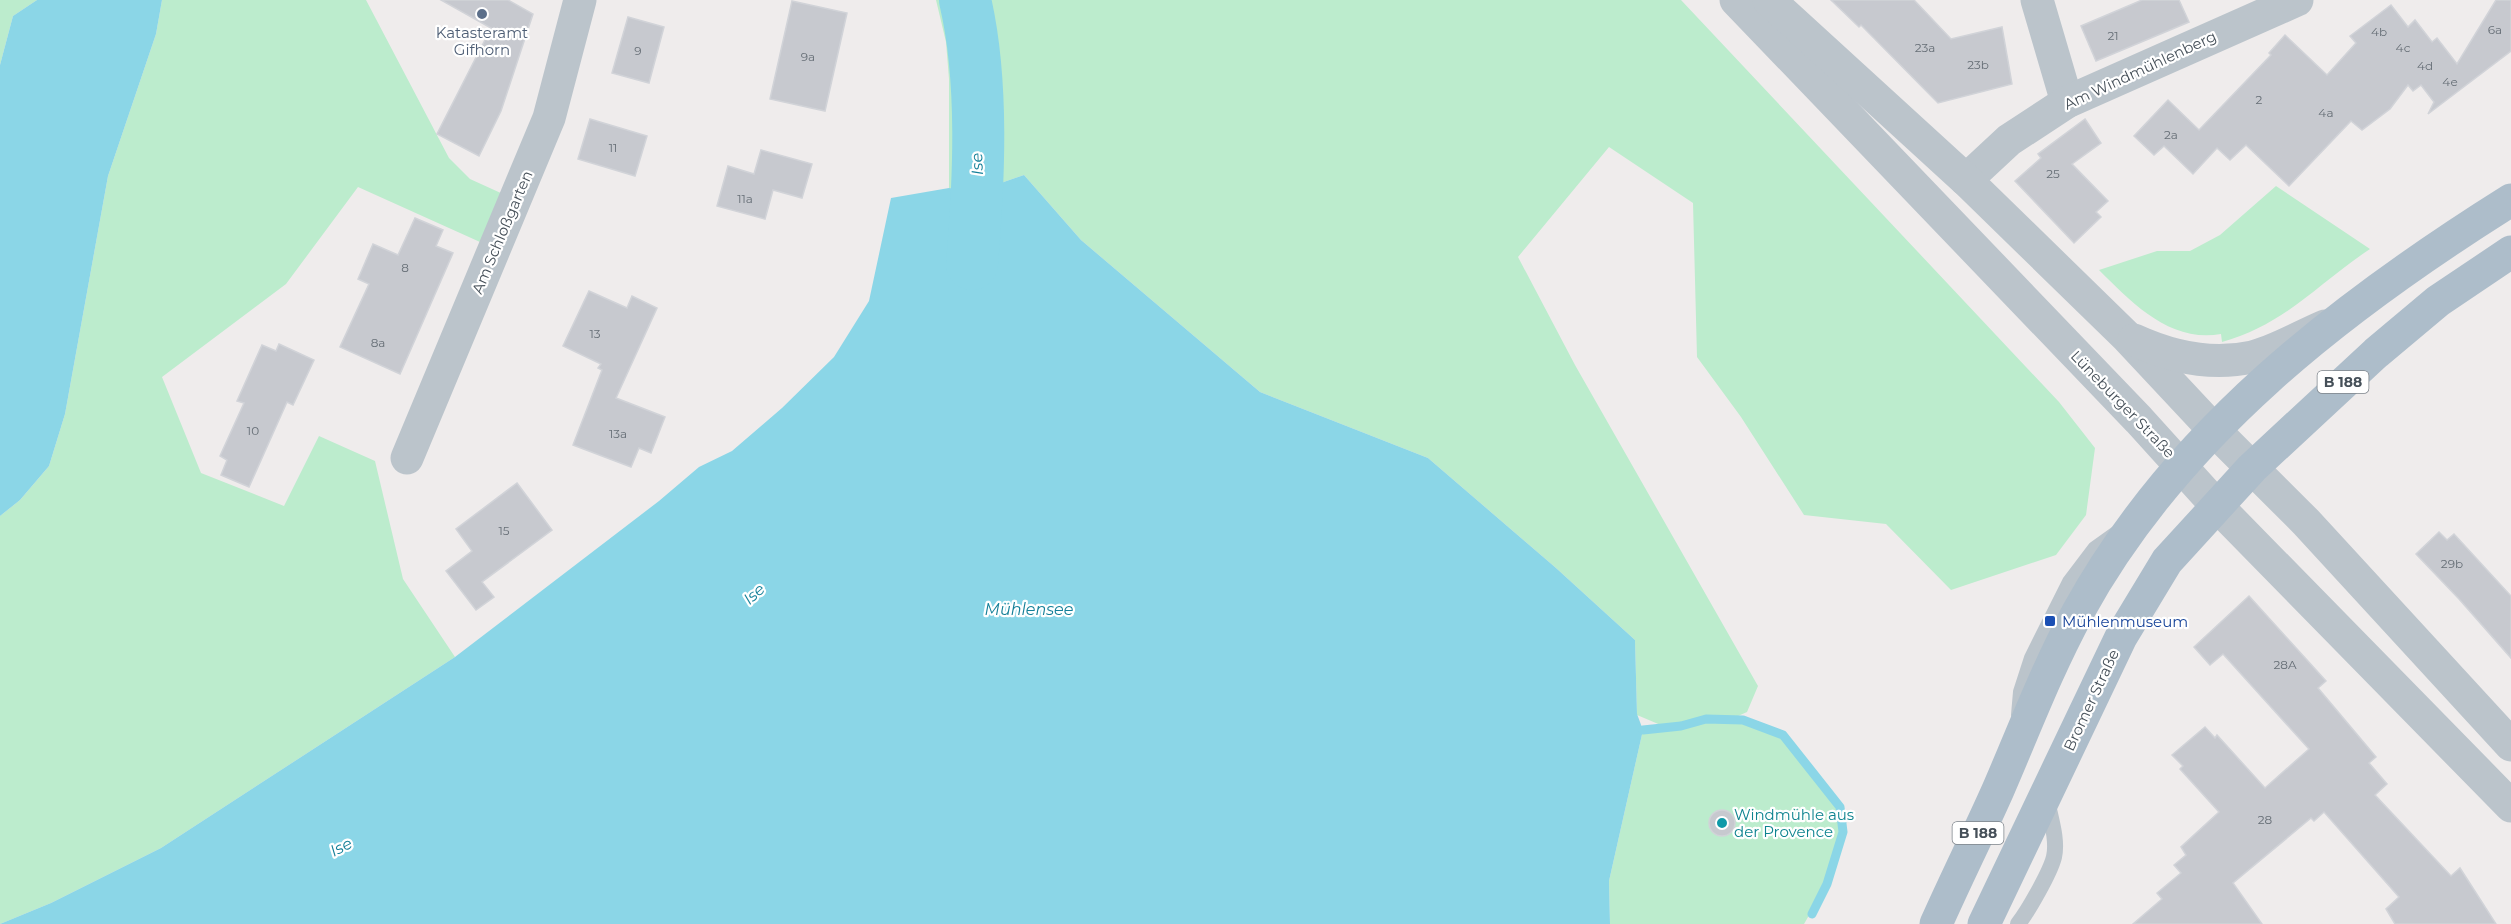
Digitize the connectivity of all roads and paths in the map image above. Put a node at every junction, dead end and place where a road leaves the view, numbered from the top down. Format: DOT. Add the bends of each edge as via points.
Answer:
graph roads {
  1 [pos="580,0"];
  2 [pos="1736,0"];
  3 [pos="1769,0"];
  4 [pos="2037,0"];
  5 [pos="2297,0"];
  6 [pos="2067,102"];
  7 [pos="1966,180"];
  8 [pos="2511,200"];
  9 [pos="2511,252"];
  10 [pos="2332,323"];
  11 [pos="2127,337"];
  12 [pos="2214,430"];
  13 [pos="407,458"];
  14 [pos="2182,466"];
  15 [pos="2252,468"];
  16 [pos="2216,505"];
  17 [pos="2511,745"];
  18 [pos="2046,796"];
  19 [pos="2511,807"];
  20 [pos="1936,924"];
  21 [pos="1984,924"];
  22 [pos="2018,924"];
  1 -- 13 [label="street, Am Schloßgarten" via="549,118"];
  2 -- 14 [label="street, Lüneburger Straße"];
  3 -- 7 [label="street"];
  4 -- 6 [label="street"];
  5 -- 6 [label="street, Am Windmühlenberg"];
  6 -- 7 [label="street, Am Windmühlenberg" via="2009,140"];
  7 -- 11 [label="street"];
  8 -- 10 [label="main road, B 188"];
  9 -- 15 [label="main road, B 188" via="2438,301 2376,352"];
  10 -- 11 [label="street" via="2254,357 2219,361 2156,350"];
  10 -- 12 [label="main road, B 188"];
  11 -- 12 [label="street"];
  12 -- 14 [label="main road, B 188"];
  12 -- 15 [label="street"];
  14 -- 16 [label="street, Lüneburger Straße"];
  14 -- 20 [label="main road, B 188" via="2141,516 2078,612"];
  15 -- 16 [label="main road, Bromer Straße / B 188"];
  15 -- 17 [label="street"];
  16 -- 18 [label="main road, Bromer Straße / B 188" via="2167,561 2121,637"];
  16 -- 19 [label="street, Lüneburger Straße"];
  18 -- 21 [label="main road, Bromer Straße / B 188"];
  18 -- 22 [label="lane" via="2054,856 2029,910"];
}
